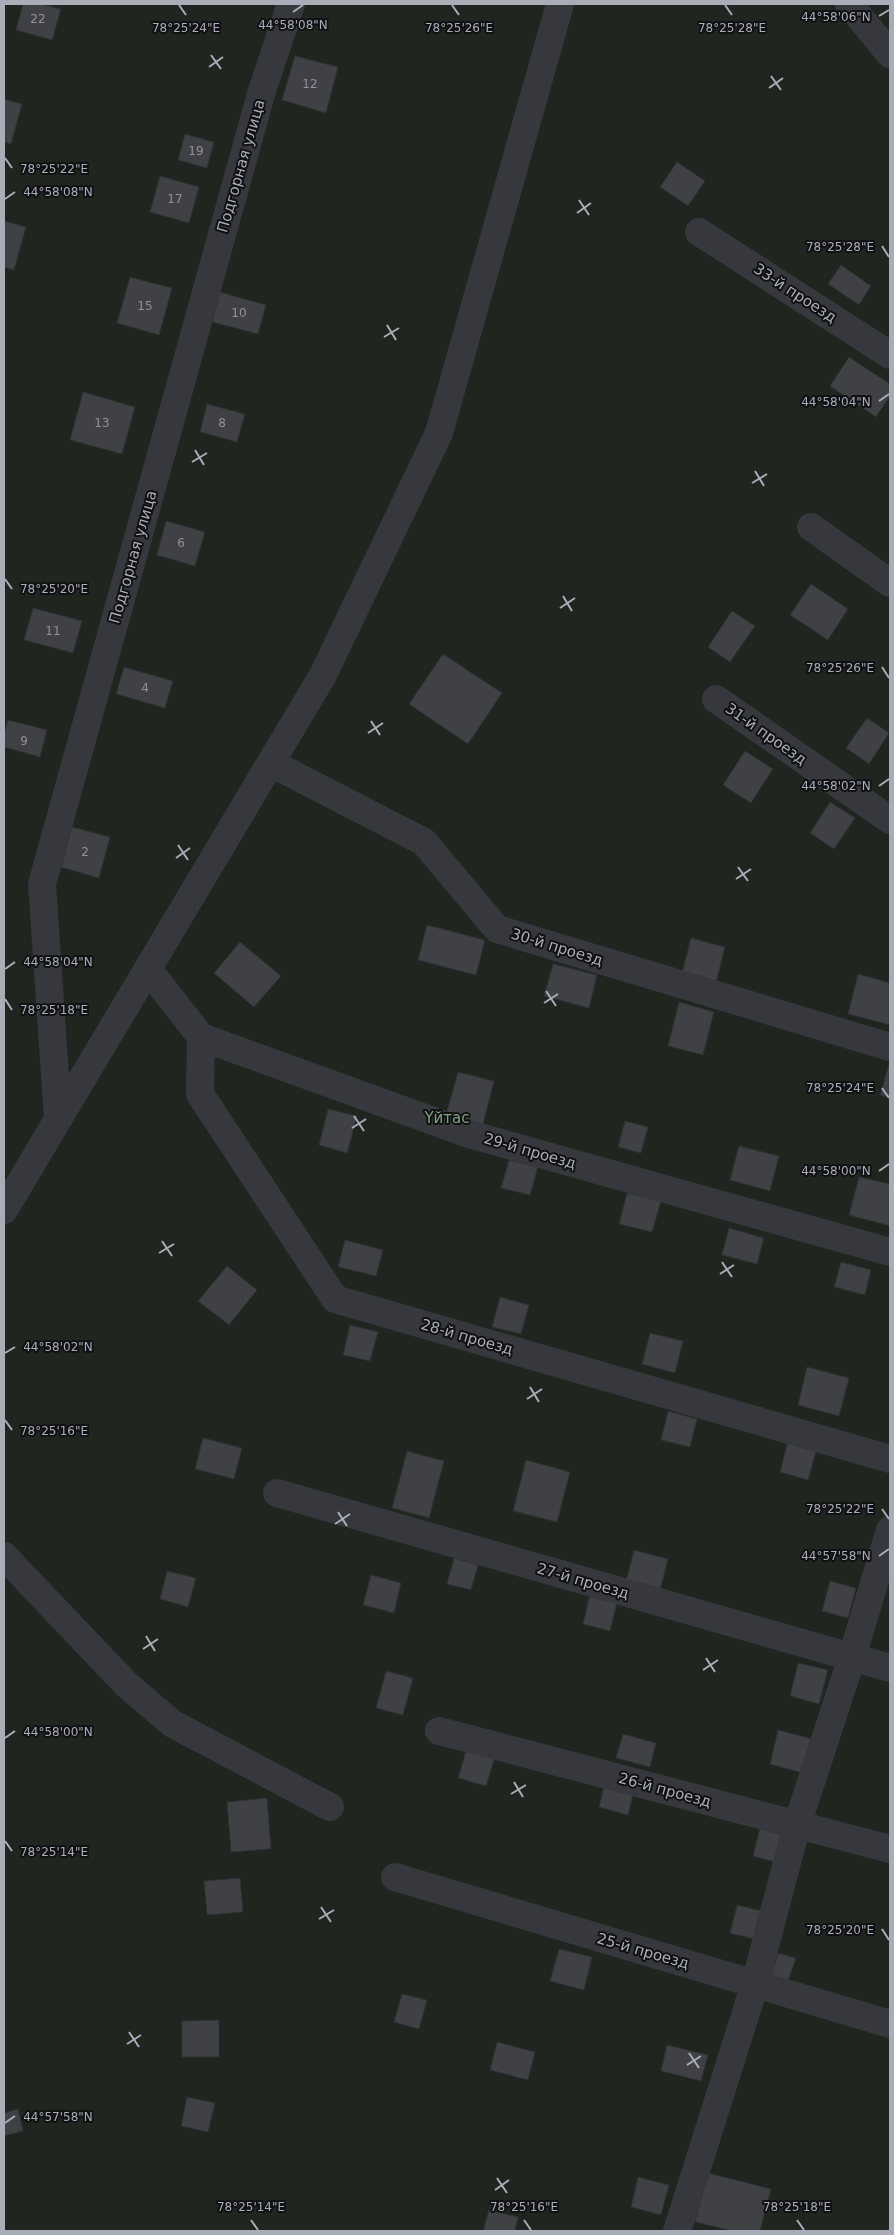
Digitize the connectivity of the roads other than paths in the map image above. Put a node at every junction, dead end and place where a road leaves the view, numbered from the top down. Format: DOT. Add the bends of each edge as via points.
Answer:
graph roads {
  1 [pos="291,4"];
  2 [pos="560,4"];
  3 [pos="848,4"];
  4 [pos="890,54"];
  5 [pos="699,232"];
  6 [pos="890,354"];
  7 [pos="811,527"];
  8 [pos="890,583"];
  9 [pos="716,699"];
  10 [pos="271,763"];
  11 [pos="890,820"];
  12 [pos="148,969"];
  13 [pos="201,1037"];
  14 [pos="890,1047"];
  15 [pos="58,1119"];
  16 [pos="4,1210"];
  17 [pos="890,1252"];
  18 [pos="890,1460"];
  19 [pos="277,1493"];
  20 [pos="890,1530"];
  21 [pos="4,1556"];
  22 [pos="852,1657"];
  23 [pos="890,1668"];
  24 [pos="439,1731"];
  25 [pos="330,1807"];
  26 [pos="797,1825"];
  27 [pos="890,1849"];
  28 [pos="395,1877"];
  29 [pos="755,1984"];
  30 [pos="890,2024"];
  31 [pos="677,2231"];
  1 -- 15 [label="street, Подгорная улица" via="261,94 42,884"];
  2 -- 10 [label="street" via="439,433 323,675"];
  3 -- 4 [label="street"];
  5 -- 6 [label="street, 33-й проезд"];
  7 -- 8 [label="street"];
  9 -- 11 [label="street, 31-й проезд"];
  10 -- 12 [label="street"];
  10 -- 14 [label="street, 30-й проезд" via="424,842 497,929"];
  12 -- 13 [label="street"];
  12 -- 15 [label="street"];
  13 -- 17 [label="street, 29-й проезд" via="468,1134"];
  13 -- 18 [label="street, 28-й проезд" via="200,1094 335,1299"];
  15 -- 16 [label="street"];
  19 -- 22 [label="street, 27-й проезд"];
  20 -- 22 [label="street"];
  21 -- 25 [label="street" via="127,1685 173,1724"];
  22 -- 23 [label="street, 27-й проезд"];
  22 -- 26 [label="street"];
  24 -- 26 [label="street, 26-й проезд"];
  26 -- 27 [label="street, 26-й проезд"];
  26 -- 29 [label="street"];
  28 -- 29 [label="street, 25-й проезд"];
  29 -- 30 [label="street, 25-й проезд"];
  29 -- 31 [label="street"];
}
